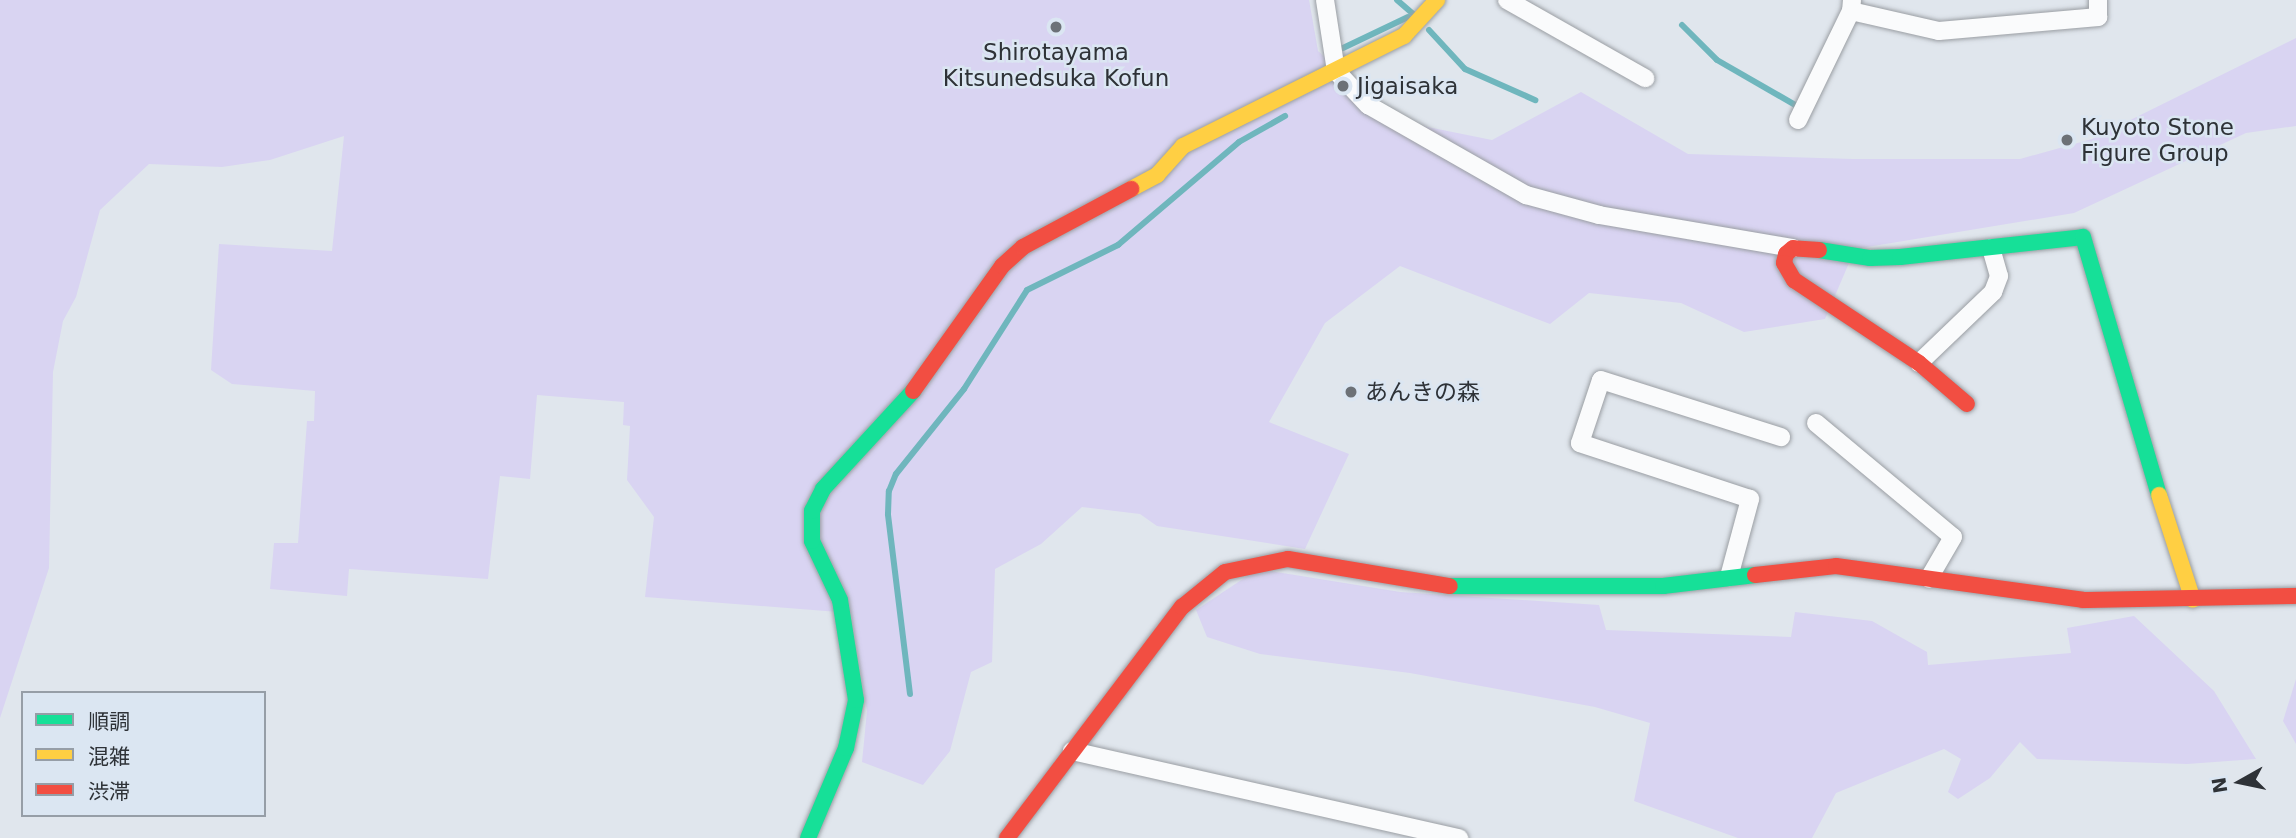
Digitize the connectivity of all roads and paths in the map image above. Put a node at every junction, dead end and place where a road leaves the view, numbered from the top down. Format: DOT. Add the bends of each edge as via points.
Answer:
graph roads {
  1 [pos="1325,0"];
  2 [pos="1437,0"];
  3 [pos="1507,0"];
  4 [pos="2098,0"];
  5 [pos="1852,5"];
  6 [pos="1336,71"];
  7 [pos="1645,78"];
  8 [pos="1798,120"];
  9 [pos="1793,248"];
  10 [pos="1991,248"];
  11 [pos="1919,363"];
  12 [pos="1967,404"];
  13 [pos="1816,424"];
  14 [pos="1781,437"];
  15 [pos="1729,577"];
  16 [pos="1929,578"];
  17 [pos="2296,596"];
  18 [pos="2193,600"];
  19 [pos="1072,751"];
  20 [pos="1403,832"];
  21 [pos="807,838"];
  22 [pos="1007,838"];
  23 [pos="1459,838"];
  1 -- 6 [label="street"];
  2 -- 6 [label="street" via="1404,36"];
  3 -- 7 [label="street"];
  4 -- 5 [label="street" via="2098,17 1939,31"];
  5 -- 8 [label="street"];
  6 -- 9 [label="street" via="1368,105 1526,195 1599,215"];
  6 -- 21 [label="street" via="1182,146 1157,175 1125,196 1023,247 1002,266 900,411 823,489 812,511 812,541 840,600 856,700 846,748"];
  9 -- 10 [label="street" via="1870,258"];
  9 -- 11 [label="street" via="1784,263 1794,280"];
  10 -- 11 [label="street" via="1998,276 1993,292"];
  10 -- 18 [label="street" via="2083,237 2090,245 2125,388"];
  11 -- 12 [label="street"];
  13 -- 16 [label="street" via="1953,537"];
  14 -- 15 [label="street" via="1601,380 1580,443 1750,499"];
  15 -- 16 [label="street" via="1828,566"];
  15 -- 19 [label="street" via="1663,586 1444,586 1288,559 1240,566 1211,581 1182,607"];
  16 -- 18 [label="street" via="2083,600"];
  17 -- 18 [label="street"];
  19 -- 20 [label="street"];
  19 -- 22 [label="street"];
  20 -- 23 [label="street"];
}
